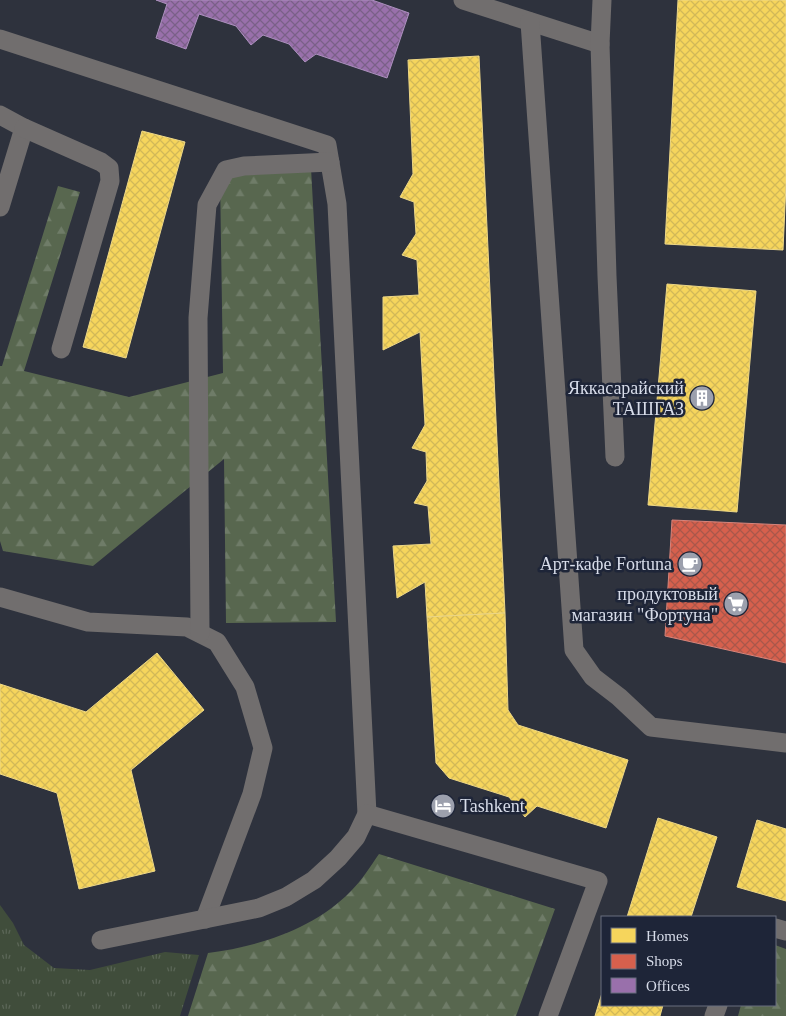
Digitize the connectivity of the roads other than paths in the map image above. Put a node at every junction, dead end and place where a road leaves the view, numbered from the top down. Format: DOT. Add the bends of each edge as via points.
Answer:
graph roads {
  1 [pos="463,0"];
  2 [pos="602,0"];
  3 [pos="530,22"];
  4 [pos="0,38"];
  5 [pos="600,44"];
  6 [pos="0,115"];
  7 [pos="24,128"];
  8 [pos="330,162"];
  9 [pos="0,207"];
  10 [pos="61,348"];
  11 [pos="615,457"];
  12 [pos="0,597"];
  13 [pos="200,634"];
  14 [pos="786,743"];
  15 [pos="367,814"];
  16 [pos="205,919"];
  17 [pos="100,940"];
  18 [pos="548,1016"];
  1 -- 3 [label="lane"];
  2 -- 5 [label="lane"];
  3 -- 5 [label="lane"];
  3 -- 14 [label="lane" via="574,650 593,677 619,696 651,727"];
  4 -- 8 [label="lane" via="327,145"];
  5 -- 11 [label="lane"];
  6 -- 7 [label="lane"];
  7 -- 9 [label="lane"];
  7 -- 10 [label="lane" via="109,168 110,181"];
  8 -- 13 [label="lane" via="244,166 226,170 207,205 198,318"];
  8 -- 15 [label="lane" via="338,204"];
  12 -- 13 [label="lane" via="88,622 187,627"];
  13 -- 16 [label="lane" via="217,642 245,687 263,748 252,794"];
  15 -- 16 [label="lane" via="356,837 314,880 259,908"];
  15 -- 18 [label="lane" via="598,880"];
  16 -- 17 [label="lane"];
}
